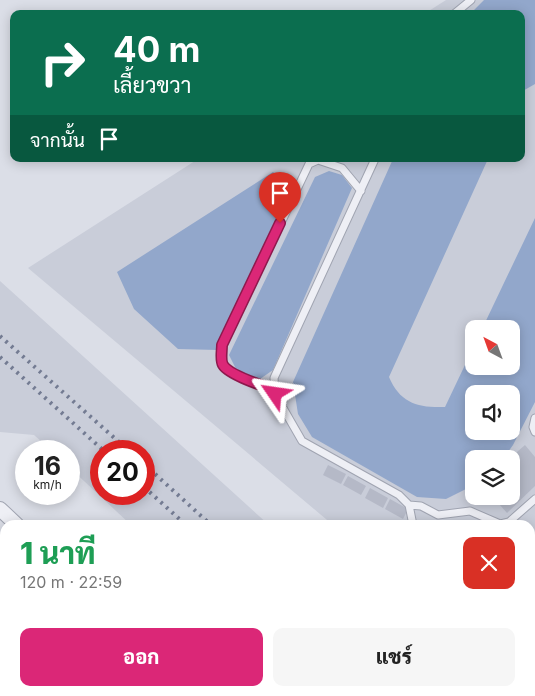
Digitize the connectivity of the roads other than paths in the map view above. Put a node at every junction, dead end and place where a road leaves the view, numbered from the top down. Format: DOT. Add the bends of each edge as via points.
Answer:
graph roads {
  1 [pos="471,0"];
  2 [pos="459,10"];
  3 [pos="314,162"];
  4 [pos="324,162"];
  5 [pos="375,162"];
  6 [pos="361,191"];
  7 [pos="275,390"];
  8 [pos="535,418"];
  9 [pos="535,432"];
  10 [pos="535,499"];
  11 [pos="409,505"];
  12 [pos="0,509"];
  13 [pos="12,520"];
  14 [pos="412,520"];
  15 [pos="488,520"];
  16 [pos="510,520"];
  1 -- 2 [label="lane"];
  3 -- 7 [label="lane" via="309,164 222,345 223,364 228,371"];
  4 -- 6 [label="lane" via="351,176"];
  5 -- 6 [label="lane"];
  6 -- 7 [label="lane" via="274,378"];
  7 -- 11 [label="lane" via="302,441 399,496"];
  8 -- 9 [label="lane"];
  10 -- 16 [label="lane"];
  11 -- 14 [label="lane"];
  11 -- 15 [label="lane" via="421,506 438,515 470,511"];
  12 -- 13 [label="street"];
}
